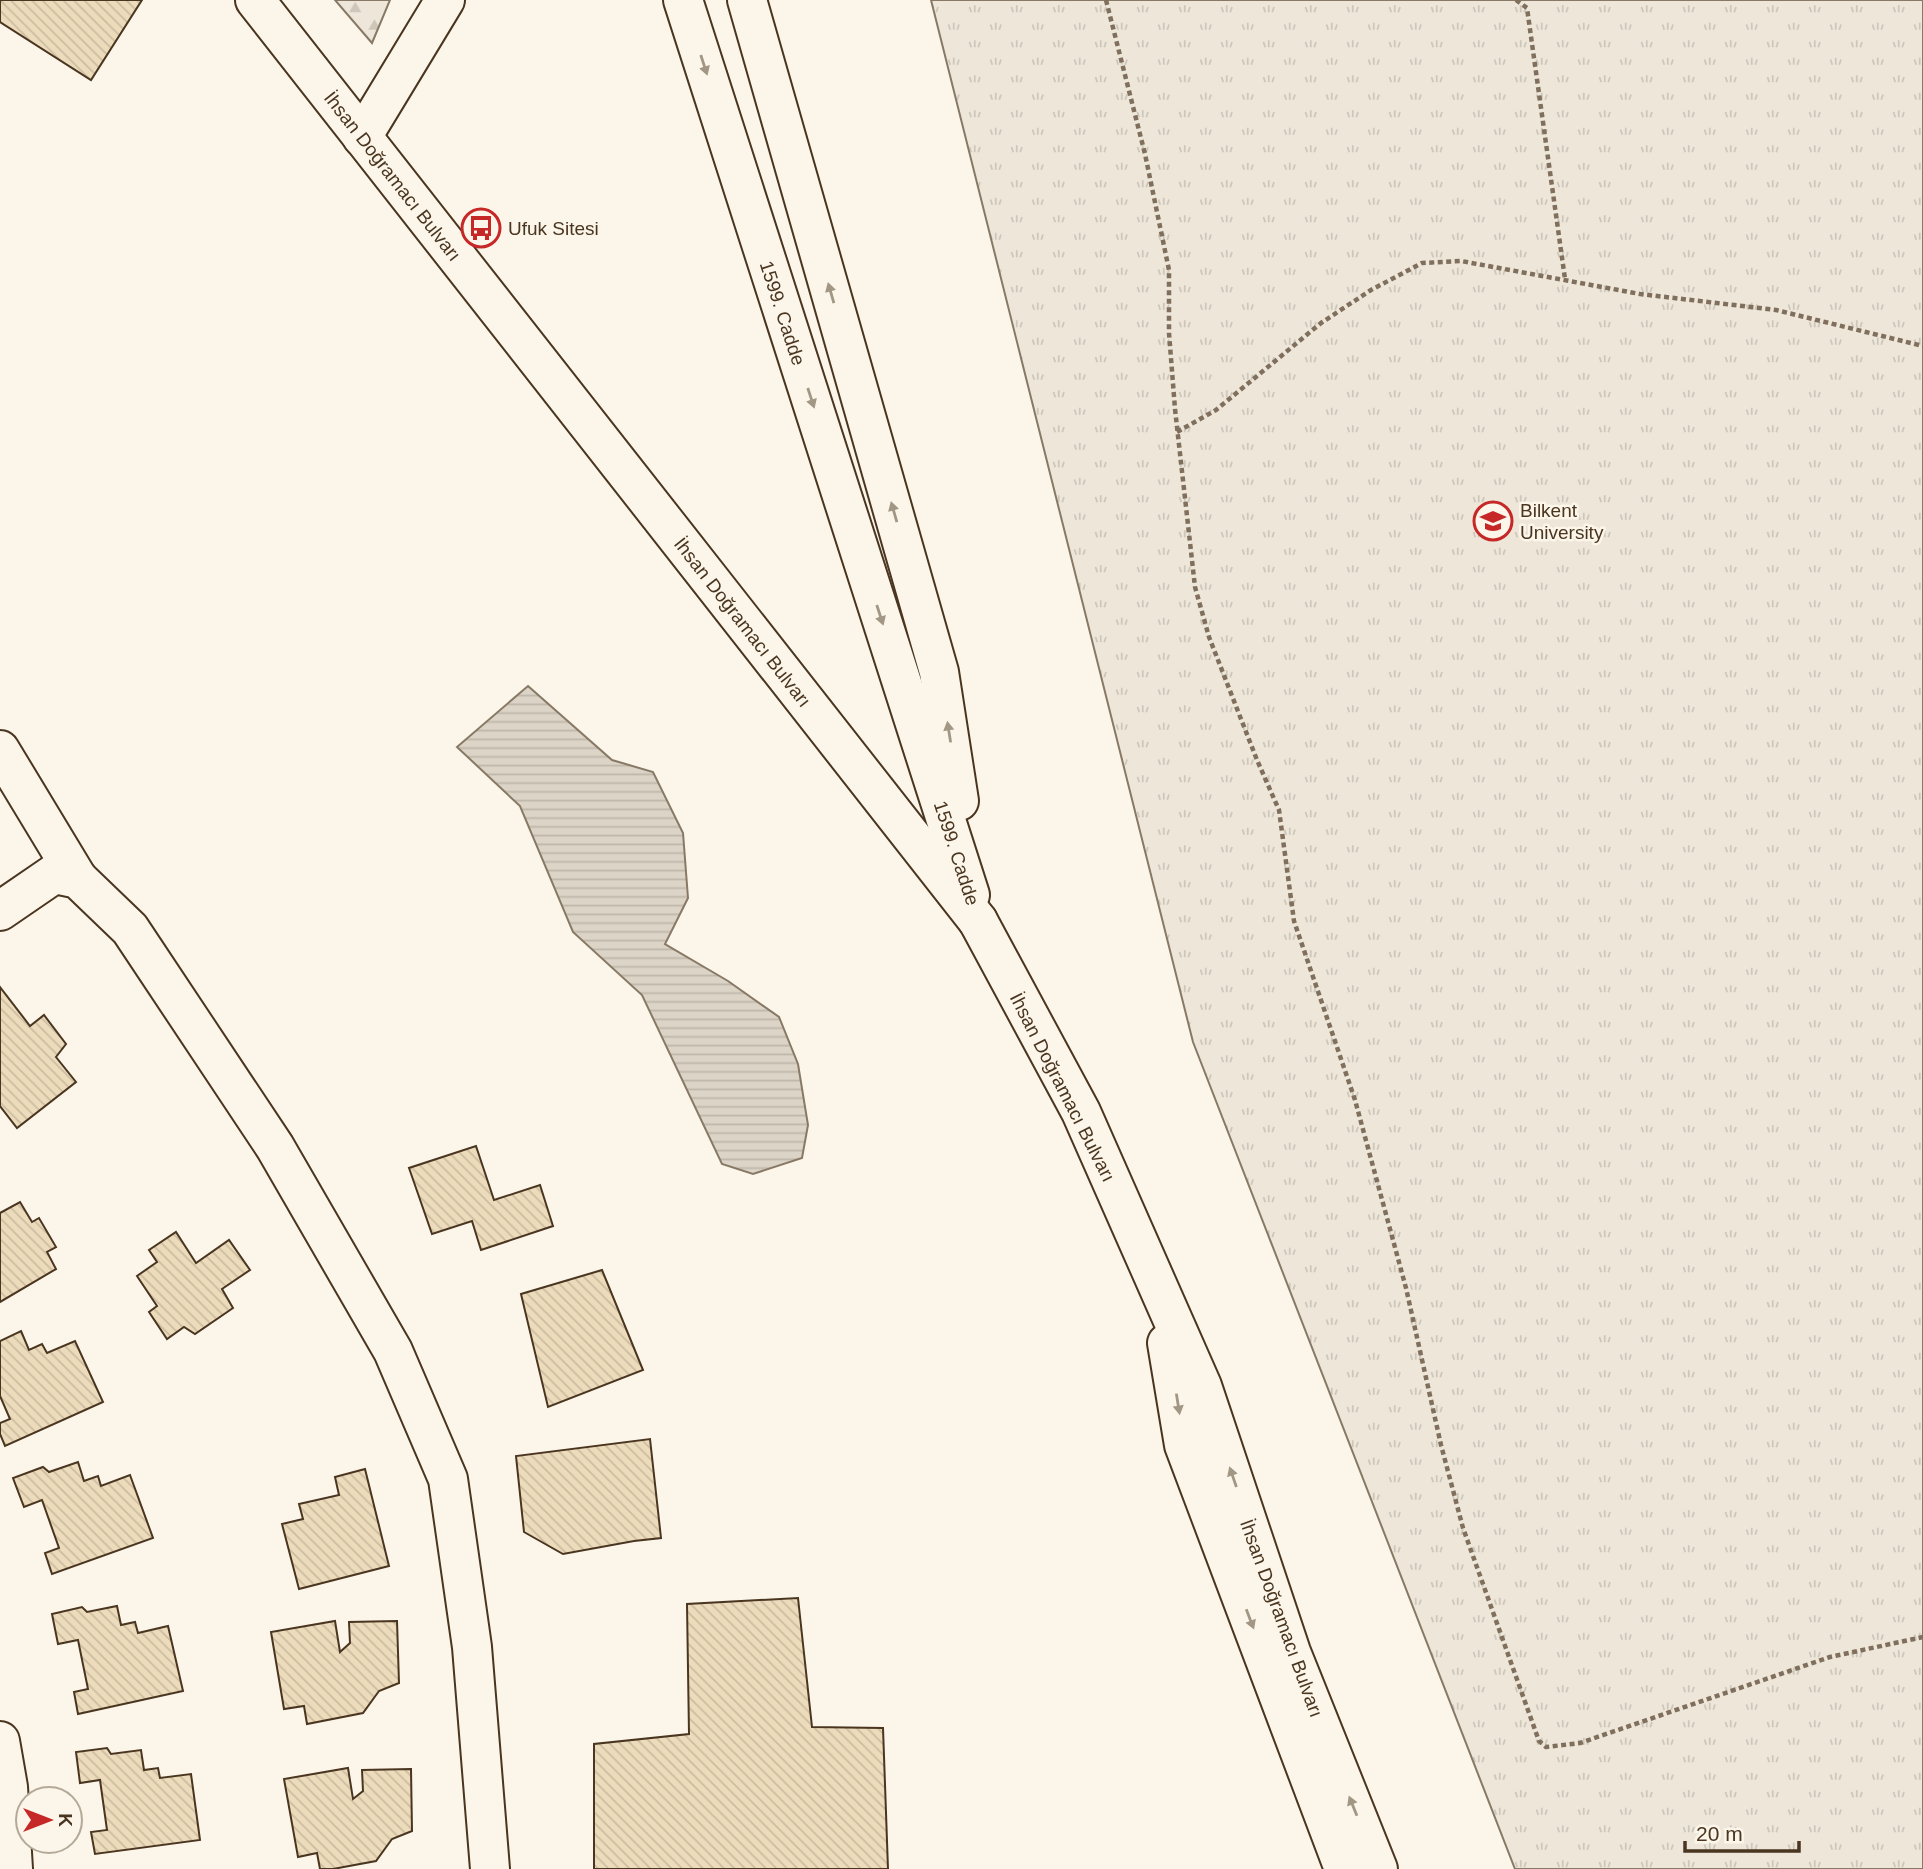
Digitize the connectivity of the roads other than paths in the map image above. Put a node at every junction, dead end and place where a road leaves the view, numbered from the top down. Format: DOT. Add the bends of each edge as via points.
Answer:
graph roads {
  1 [pos="255,0"];
  2 [pos="445,0"];
  3 [pos="683,0"];
  4 [pos="747,0"];
  5 [pos="362,136"];
  6 [pos="0,750"];
  7 [pos="78,880"];
  8 [pos="0,911"];
  9 [pos="978,921"];
  10 [pos="1158,1289"];
  11 [pos="0,1741"];
  12 [pos="13,1869"];
  13 [pos="490,1869"];
  14 [pos="1344,1869"];
  15 [pos="1378,1869"];
  1 -- 5 [label="street, İhsan Doğramacı Bulvarı"];
  2 -- 5 [label="street"];
  3 -- 9 [label="street, 1599. Cadde, one-way"];
  9 -- 4 [label="street, 1599. Cadde, one-way" via="939,672"];
  5 -- 9 [label="street, İhsan Doğramacı Bulvarı"];
  6 -- 7 [label="street"];
  7 -- 8 [label="street" via="54,874"];
  7 -- 13 [label="street" via="130,929 275,1147 393,1351 448,1479 472,1647"];
  9 -- 10 [label="street, İhsan Doğramacı Bulvarı" via="1081,1112"];
  10 -- 14 [label="street, İhsan Doğramacı Bulvarı, one-way" via="1184,1445"];
  15 -- 10 [label="street, İhsan Doğramacı Bulvarı, one-way" via="1291,1651 1202,1386"];
  11 -- 12 [label="street"];
}
